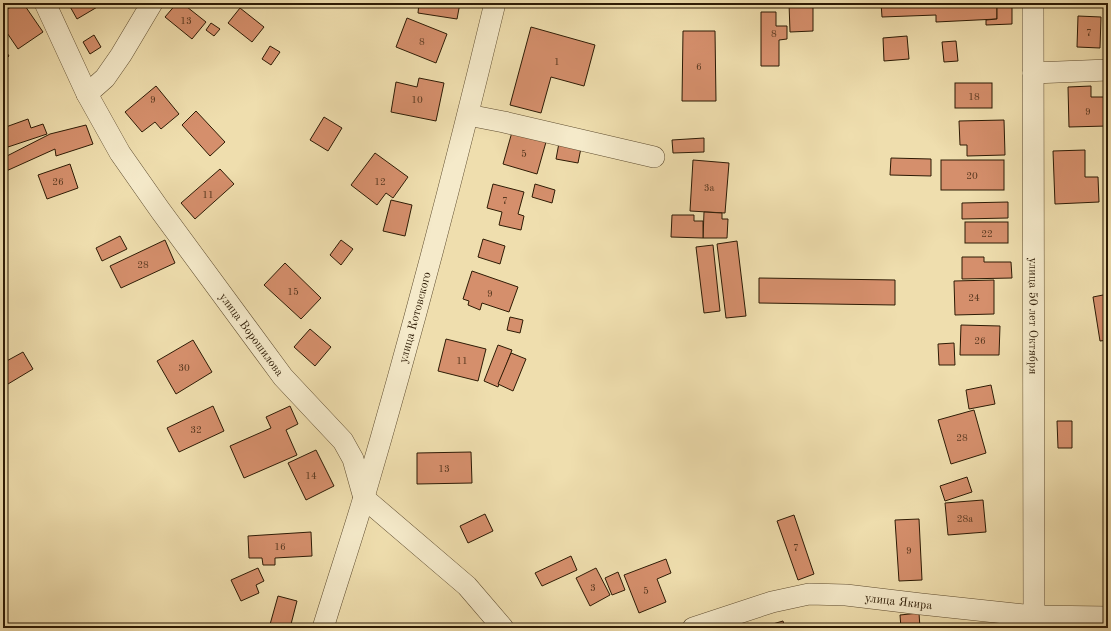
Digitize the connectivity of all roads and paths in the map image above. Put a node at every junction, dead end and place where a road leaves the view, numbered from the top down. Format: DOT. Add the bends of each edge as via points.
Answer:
graph roads {
  1 [pos="45,3"];
  2 [pos="152,3"];
  3 [pos="495,3"];
  4 [pos="1033,3"];
  5 [pos="1108,70"];
  6 [pos="1033,72"];
  7 [pos="87,94"];
  8 [pos="468,115"];
  9 [pos="654,157"];
  10 [pos="364,498"];
  11 [pos="1108,617"];
  12 [pos="1033,622"];
  13 [pos="323,628"];
  14 [pos="503,628"];
  15 [pos="693,628"];
  1 -- 7 [label="street, улица Ворошилова"];
  2 -- 7 [label="street" via="105,78"];
  3 -- 8 [label="street, улица Котовского"];
  4 -- 6 [label="street, улица 50 лет Октября"];
  5 -- 6 [label="street"];
  6 -- 12 [label="street, улица 50 лет Октября"];
  7 -- 10 [label="street, улица Ворошилова" via="120,153 219,291 283,377 343,441 353,459"];
  8 -- 9 [label="street"];
  8 -- 10 [label="street, улица Котовского" via="416,316"];
  10 -- 13 [label="street, улица Котовского"];
  10 -- 14 [label="street" via="467,586"];
  11 -- 12 [label="street, улица Якира"];
  12 -- 15 [label="street, улица Якира" via="921,604 846,595 809,594 772,602"];
}
